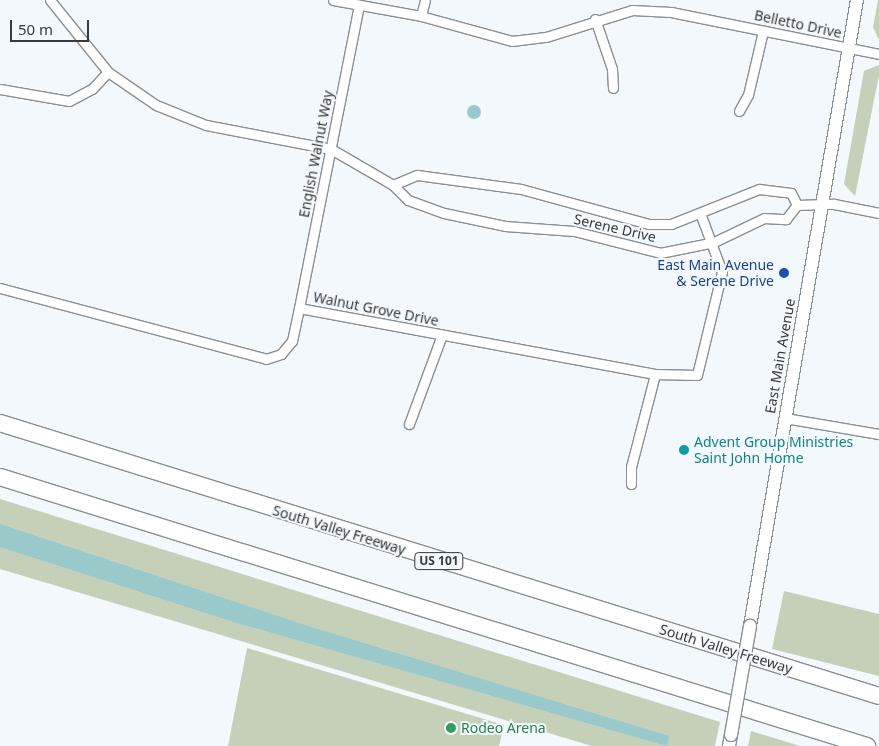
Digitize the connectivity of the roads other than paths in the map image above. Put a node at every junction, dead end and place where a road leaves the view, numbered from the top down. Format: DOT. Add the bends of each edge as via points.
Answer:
graph roads {
  1 [pos="50,0"];
  2 [pos="333,0"];
  3 [pos="425,0"];
  4 [pos="857,0"];
  5 [pos="359,5"];
  6 [pos="422,16"];
  7 [pos="595,19"];
  8 [pos="763,30"];
  9 [pos="850,49"];
  10 [pos="879,54"];
  11 [pos="108,72"];
  12 [pos="613,88"];
  13 [pos="0,89"];
  14 [pos="739,111"];
  15 [pos="331,149"];
  16 [pos="393,185"];
  17 [pos="797,205"];
  18 [pos="821,205"];
  19 [pos="700,213"];
  20 [pos="879,213"];
  21 [pos="714,242"];
  22 [pos="0,288"];
  23 [pos="299,308"];
  24 [pos="442,335"];
  25 [pos="655,374"];
  26 [pos="785,418"];
  27 [pos="0,423"];
  28 [pos="409,424"];
  29 [pos="879,434"];
  30 [pos="0,477"];
  31 [pos="632,484"];
  32 [pos="879,696"];
  33 [pos="730,741"];
  34 [pos="867,746"];
  1 -- 11 [label="street, Serene Drive"];
  2 -- 5 [label="street, Belletto Drive"];
  3 -- 6 [label="street"];
  4 -- 9 [label="main road, East Main Avenue"];
  5 -- 6 [label="street, Belletto Drive"];
  5 -- 15 [label="street, English Walnut Way"];
  6 -- 7 [label="street, Belletto Drive" via="512,41 546,37"];
  7 -- 8 [label="street, Belletto Drive" via="632,10 671,12"];
  7 -- 12 [label="street" via="612,69"];
  8 -- 9 [label="street, Belletto Drive"];
  8 -- 14 [label="street" via="748,95"];
  9 -- 10 [label="street, Belletto Drive"];
  9 -- 18 [label="main road, East Main Avenue"];
  11 -- 13 [label="street" via="92,90 70,101"];
  11 -- 15 [label="street, Serene Drive" via="156,105 206,125"];
  15 -- 16 [label="street, Serene Drive"];
  15 -- 23 [label="street, English Walnut Way"];
  16 -- 19 [label="street, Serene Drive" via="418,175 521,189 650,224 671,224"];
  16 -- 21 [label="street, Serene Drive" via="408,200 505,226 574,231 660,253"];
  17 -- 18 [label="street"];
  17 -- 19 [label="street, Serene Drive" via="791,193 759,188"];
  17 -- 21 [label="street, Serene Drive" via="786,219 764,218"];
  18 -- 20 [label="street"];
  18 -- 26 [label="main road, East Main Avenue"];
  19 -- 21 [label="street"];
  21 -- 25 [label="street, Walnut Grove Drive" via="722,272 697,375"];
  22 -- 23 [label="street, Walnut Grove Drive" via="266,360 281,354 292,341"];
  23 -- 24 [label="street, Walnut Grove Drive"];
  24 -- 25 [label="street, Walnut Grove Drive"];
  24 -- 28 [label="street"];
  25 -- 31 [label="street" via="631,467"];
  26 -- 29 [label="street"];
  26 -- 33 [label="main road, East Main Avenue, bridge"];
  27 -- 32 [label="highway, South Valley Freeway / US 101"];
  30 -- 34 [label="highway"];
}
